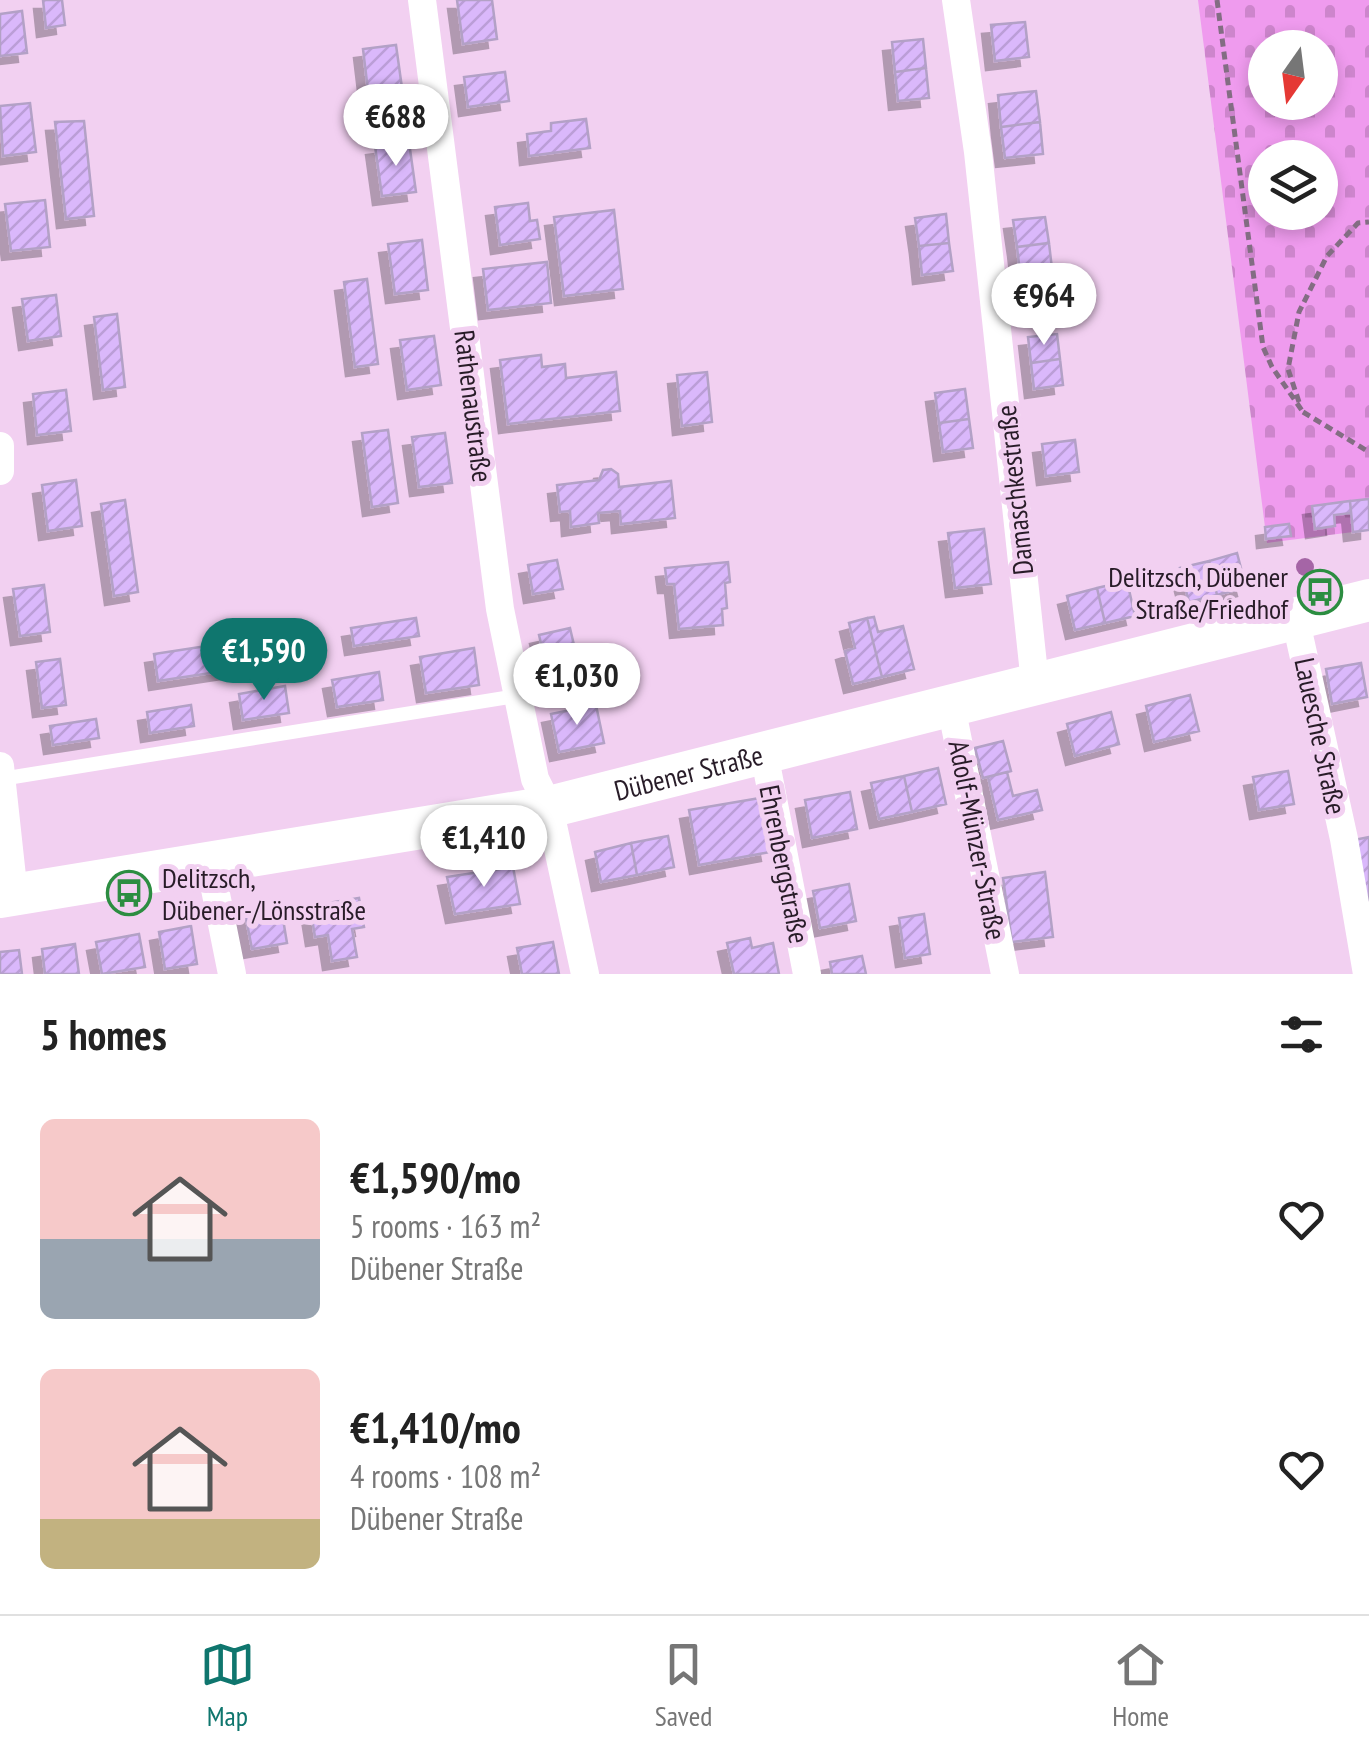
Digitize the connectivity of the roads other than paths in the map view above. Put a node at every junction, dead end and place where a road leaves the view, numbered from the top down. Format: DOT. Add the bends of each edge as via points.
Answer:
graph roads {
  1 [pos="422,0"];
  2 [pos="956,0"];
  3 [pos="0,446"];
  4 [pos="0,470"];
  5 [pos="1369,600"];
  6 [pos="1295,617"];
  7 [pos="1035,683"];
  8 [pos="516,696"];
  9 [pos="951,706"];
  10 [pos="764,753"];
  11 [pos="1,775"];
  12 [pos="548,807"];
  13 [pos="210,864"];
  14 [pos="7,896"];
  15 [pos="232,974"];
  16 [pos="584,974"];
  17 [pos="807,974"];
  18 [pos="1005,974"];
  19 [pos="1367,974"];
  1 -- 8 [label="street, Rathenaustraße"];
  2 -- 7 [label="street, Damaschkestraße"];
  3 -- 4 [label="street"];
  5 -- 6 [label="main road, Dübener Straße"];
  6 -- 7 [label="main road, Dübener Straße"];
  6 -- 19 [label="street, Lauesche Straße"];
  7 -- 9 [label="main road, Dübener Straße"];
  8 -- 11 [label="lane"];
  8 -- 12 [label="street, Rathenaustraße"];
  9 -- 10 [label="main road, Dübener Straße"];
  9 -- 18 [label="street, Adolf-Münzer-Straße"];
  10 -- 12 [label="main road, Dübener Straße"];
  10 -- 17 [label="street, Ehrenbergstraße"];
  11 -- 14 [label="street"];
  12 -- 13 [label="main road, Dübener Straße"];
  12 -- 16 [label="street, Rathenaustraße"];
  13 -- 14 [label="main road, Dübener Straße"];
  13 -- 15 [label="street"];
}
